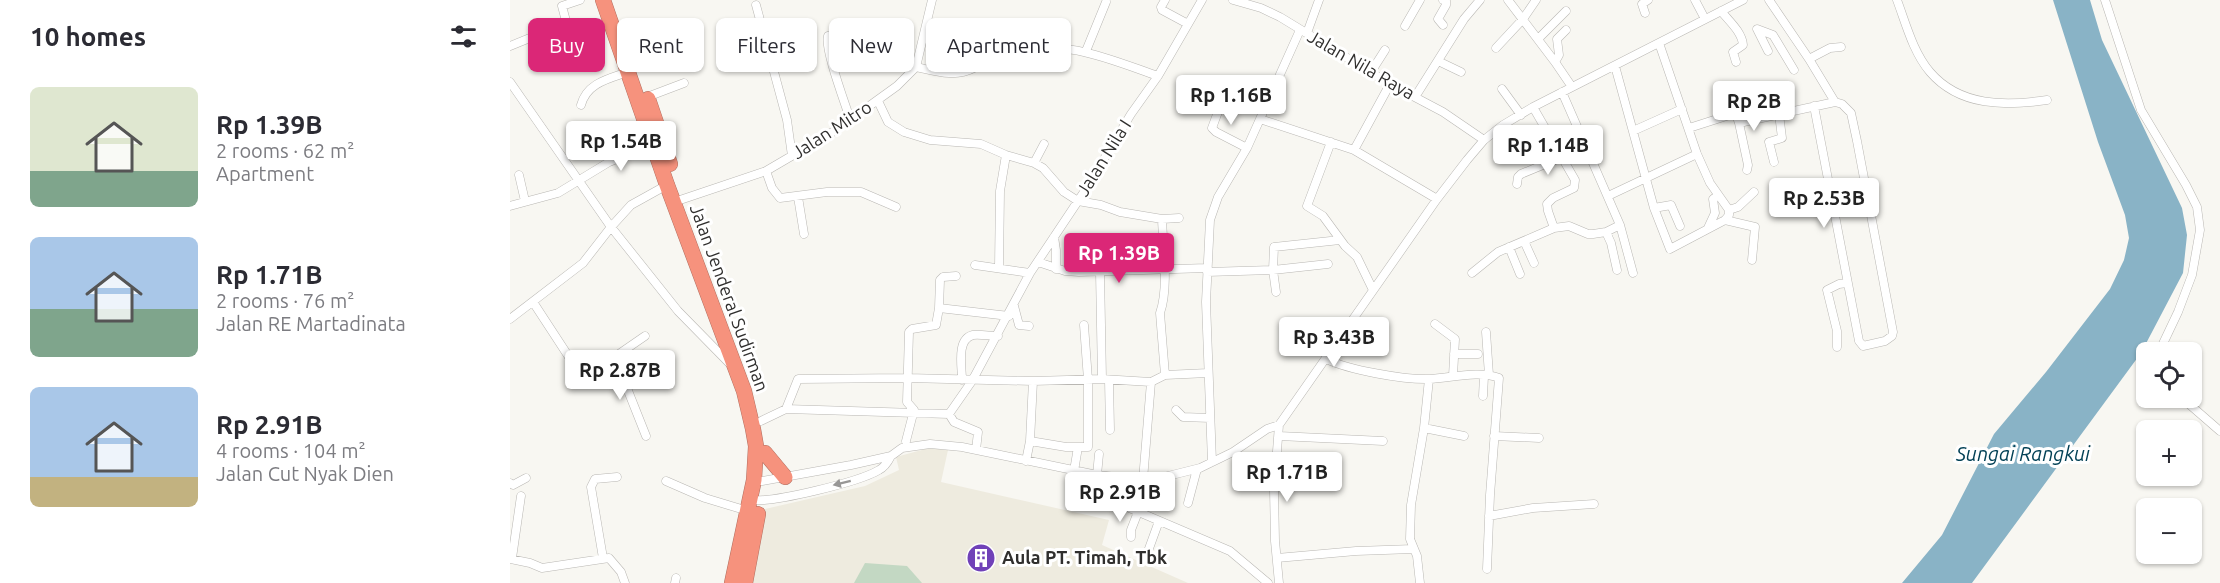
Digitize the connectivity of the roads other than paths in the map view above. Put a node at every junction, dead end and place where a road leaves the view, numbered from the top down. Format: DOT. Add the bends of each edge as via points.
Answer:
graph roads {
  1 [pos="580,0"];
  2 [pos="603,0"];
  3 [pos="613,0"];
  4 [pos="932,0"];
  5 [pos="1165,0"];
  6 [pos="1202,0"];
  7 [pos="1233,0"];
  8 [pos="1319,0"];
  9 [pos="1420,0"];
  10 [pos="1443,0"];
  11 [pos="1480,0"];
  12 [pos="1508,0"];
  13 [pos="1536,0"];
  14 [pos="1648,0"];
  15 [pos="1695,0"];
  16 [pos="1743,0"];
  17 [pos="1769,0"];
  18 [pos="1897,0"];
  19 [pos="2105,0"];
  20 [pos="1106,2"];
  21 [pos="756,4"];
  22 [pos="1566,11"];
  23 [pos="1721,11"];
  24 [pos="1645,13"];
  25 [pos="1523,19"];
  26 [pos="1705,19"];
  27 [pos="1188,24"];
  28 [pos="1443,25"];
  29 [pos="1405,26"];
  30 [pos="1566,30"];
  31 [pos="1303,31"];
  32 [pos="829,36"];
  33 [pos="1538,39"];
  34 [pos="617,40"];
  35 [pos="1796,42"];
  36 [pos="1659,43"];
  37 [pos="510,46"];
  38 [pos="1841,47"];
  39 [pos="1071,48"];
  40 [pos="1496,48"];
  41 [pos="1084,50"];
  42 [pos="1385,50"];
  43 [pos="1768,51"];
  44 [pos="1783,51"];
  45 [pos="829,58"];
  46 [pos="1809,59"];
  47 [pos="1438,61"];
  48 [pos="1555,62"];
  49 [pos="1736,62"];
  50 [pos="1615,66"];
  51 [pos="916,67"];
  52 [pos="926,69"];
  53 [pos="1794,70"];
  54 [pos="628,72"];
  55 [pos="835,72"];
  56 [pos="941,72"];
  57 [pos="961,72"];
  58 [pos="1371,72"];
  59 [pos="1461,72"];
  60 [pos="1158,76"];
  61 [pos="510,82"];
  62 [pos="684,83"];
  63 [pos="1390,84"];
  64 [pos="1572,87"];
  65 [pos="1502,89"];
  66 [pos="1728,91"];
  67 [pos="1562,92"];
  68 [pos="648,97"];
  69 [pos="1415,97"];
  70 [pos="2047,100"];
  71 [pos="878,101"];
  72 [pos="1222,101"];
  73 [pos="1835,102"];
  74 [pos="581,105"];
  75 [pos="1814,106"];
  76 [pos="1533,107"];
  77 [pos="1682,109"];
  78 [pos="1736,113"];
  79 [pos="1779,114"];
  80 [pos="1521,115"];
  81 [pos="850,119"];
  82 [pos="1260,119"];
  83 [pos="1739,123"];
  84 [pos="1689,128"];
  85 [pos="1633,131"];
  86 [pos="1484,140"];
  87 [pos="1330,142"];
  88 [pos="1044,144"];
  89 [pos="653,145"];
  90 [pos="1247,148"];
  91 [pos="1354,150"];
  92 [pos="1697,154"];
  93 [pos="1006,155"];
  94 [pos="792,156"];
  95 [pos="1562,157"];
  96 [pos="1034,162"];
  97 [pos="1774,162"];
  98 [pos="1747,170"];
  99 [pos="766,171"];
  100 [pos="519,175"];
  101 [pos="1648,179"];
  102 [pos="579,180"];
  103 [pos="1517,184"];
  104 [pos="667,185"];
  105 [pos="1754,192"];
  106 [pos="1718,195"];
  107 [pos="798,196"];
  108 [pos="1608,196"];
  109 [pos="1437,199"];
  110 [pos="678,200"];
  111 [pos="525,201"];
  112 [pos="1078,201"];
  113 [pos="1869,204"];
  114 [pos="510,206"];
  115 [pos="896,207"];
  116 [pos="1654,208"];
  117 [pos="1729,210"];
  118 [pos="1834,210"];
  119 [pos="1179,218"];
  120 [pos="1162,219"];
  121 [pos="1725,220"];
  122 [pos="1620,225"];
  123 [pos="1680,226"];
  124 [pos="611,227"];
  125 [pos="1554,228"];
  126 [pos="1707,230"];
  127 [pos="1606,232"];
  128 [pos="804,234"];
  129 [pos="1054,237"];
  130 [pos="1337,240"];
  131 [pos="1524,241"];
  132 [pos="1509,247"];
  133 [pos="1752,260"];
  134 [pos="1038,262"];
  135 [pos="1534,263"];
  136 [pos="1328,264"];
  137 [pos="975,265"];
  138 [pos="999,268"];
  139 [pos="1164,268"];
  140 [pos="1056,269"];
  141 [pos="1207,270"];
  142 [pos="1273,270"];
  143 [pos="1617,270"];
  144 [pos="1100,272"];
  145 [pos="1030,273"];
  146 [pos="1472,273"];
  147 [pos="1633,273"];
  148 [pos="1520,274"];
  149 [pos="956,276"];
  150 [pos="1847,283"];
  151 [pos="1276,292"];
  152 [pos="1371,293"];
  153 [pos="533,302"];
  154 [pos="1014,306"];
  155 [pos="939,308"];
  156 [pos="1009,316"];
  157 [pos="510,319"];
  158 [pos="1435,324"];
  159 [pos="1084,325"];
  160 [pos="1029,326"];
  161 [pos="1486,332"];
  162 [pos="645,336"];
  163 [pos="998,336"];
  164 [pos="2164,342"];
  165 [pos="1837,347"];
  166 [pos="1454,354"];
  167 [pos="1478,354"];
  168 [pos="615,358"];
  169 [pos="1326,359"];
  170 [pos="734,369"];
  171 [pos="1165,375"];
  172 [pos="1453,376"];
  173 [pos="1487,376"];
  174 [pos="1429,379"];
  175 [pos="907,380"];
  176 [pos="962,380"];
  177 [pos="1208,380"];
  178 [pos="1107,382"];
  179 [pos="971,383"];
  180 [pos="1033,384"];
  181 [pos="1088,384"];
  182 [pos="1151,386"];
  183 [pos="749,392"];
  184 [pos="1483,396"];
  185 [pos="2194,408"];
  186 [pos="786,409"];
  187 [pos="1176,411"];
  188 [pos="913,413"];
  189 [pos="949,414"];
  190 [pos="1210,418"];
  191 [pos="761,421"];
  192 [pos="1279,425"];
  193 [pos="1424,428"];
  194 [pos="1110,430"];
  195 [pos="2220,431"];
  196 [pos="646,436"];
  197 [pos="1279,436"];
  198 [pos="1464,436"];
  199 [pos="1494,436"];
  200 [pos="1539,438"];
  201 [pos="906,441"];
  202 [pos="1030,441"];
  203 [pos="1383,441"];
  204 [pos="1078,447"];
  205 [pos="976,450"];
  206 [pos="765,453"];
  207 [pos="1099,454"];
  208 [pos="891,456"];
  209 [pos="1026,461"];
  210 [pos="1212,462"];
  211 [pos="1197,469"];
  212 [pos="1074,471"];
  213 [pos="1096,475"];
  214 [pos="617,477"];
  215 [pos="786,477"];
  216 [pos="526,478"];
  217 [pos="758,480"];
  218 [pos="1143,480"];
  219 [pos="666,481"];
  220 [pos="511,484"];
  221 [pos="521,496"];
  222 [pos="1188,503"];
  223 [pos="753,504"];
  224 [pos="1594,504"];
  225 [pos="1138,512"];
  226 [pos="1489,516"];
  227 [pos="1159,521"];
  228 [pos="1131,537"];
  229 [pos="1413,549"];
  230 [pos="1147,554"];
  231 [pos="603,558"];
  232 [pos="1277,558"];
  233 [pos="511,559"];
  234 [pos="1487,569"];
  235 [pos="625,583"];
  236 [pos="732,583"];
  237 [pos="744,583"];
  238 [pos="1268,583"];
  239 [pos="1279,583"];
  240 [pos="1420,583"];
  1 -- 37 [label="street" via="562,6 564,24"];
  2 -- 34 [label="highway, Jalan Jenderal Sudirman"];
  3 -- 68 [label="highway, Jalan Jenderal Sudirman"];
  4 -- 51 [label="street"];
  5 -- 27 [label="street" via="1162,10"];
  6 -- 27 [label="street, Jalan Nila I"];
  7 -- 31 [label="street, Jalan Nila Raya" via="1261,8"];
  8 -- 31 [label="street"];
  9 -- 29 [label="street"];
  10 -- 28 [label="street" via="1446,5 1438,19"];
  11 -- 47 [label="street"];
  12 -- 25 [label="street"];
  13 -- 25 [label="street"];
  14 -- 24 [label="street" via="1642,4"];
  15 -- 26 [label="street"];
  16 -- 23 [label="street"];
  17 -- 35 [label="street"];
  18 -- 70 [label="street" via="1921,59 1945,85 1976,101 2018,104"];
  19 -- 164 [label="street" via="2141,110 2197,207 2200,230 2192,275"];
  20 -- 41 [label="street"];
  21 -- 94 [label="street" via="787,120"];
  22 -- 33 [label="street"];
  23 -- 26 [label="street"];
  23 -- 49 [label="street" via="1743,41 1733,52"];
  25 -- 33 [label="street"];
  25 -- 40 [label="street"];
  26 -- 36 [label="street"];
  27 -- 60 [label="street, Jalan Nila I"];
  30 -- 48 [label="street" via="1557,39 1559,55"];
  31 -- 58 [label="street, Jalan Nila Raya"];
  31 -- 82 [label="street"];
  32 -- 45 [label="street" via="826,40"];
  33 -- 48 [label="street"];
  35 -- 44 [label="street"];
  35 -- 46 [label="street"];
  36 -- 50 [label="street"];
  36 -- 77 [label="street"];
  38 -- 46 [label="street"];
  39 -- 41 [label="street"];
  41 -- 60 [label="street"];
  42 -- 58 [label="street"];
  43 -- 44 [label="street" via="1757,29 1772,34"];
  44 -- 53 [label="street"];
  46 -- 73 [label="street"];
  47 -- 59 [label="street"];
  47 -- 69 [label="street"];
  48 -- 64 [label="street"];
  50 -- 64 [label="street"];
  50 -- 85 [label="street"];
  51 -- 52 [label="street"];
  51 -- 71 [label="street, Jalan Mitro"];
  54 -- 74 [label="street" via="594,85"];
  54 -- 89 [label="highway, Jalan Jenderal Sudirman"];
  55 -- 81 [label="street"];
  56 -- 57 [label="street"];
  58 -- 63 [label="street, Jalan Nila Raya"];
  60 -- 112 [label="street, Jalan Nila I"];
  61 -- 102 [label="street"];
  62 -- 68 [label="street"];
  63 -- 69 [label="street, Jalan Nila Raya"];
  63 -- 91 [label="street"];
  64 -- 67 [label="street"];
  65 -- 80 [label="street"];
  66 -- 78 [label="street"];
  67 -- 76 [label="street"];
  67 -- 108 [label="street"];
  68 -- 110 [label="highway, Jalan Jenderal Sudirman"];
  69 -- 86 [label="street, Jalan Nila Raya"];
  71 -- 81 [label="street, Jalan Mitro"];
  71 -- 93 [label="street" via="888,122 904,132 930,140 981,144"];
  72 -- 90 [label="street" via="1212,128"];
  73 -- 75 [label="street"];
  73 -- 113 [label="street" via="1848,109 1853,118"];
  75 -- 79 [label="street"];
  75 -- 118 [label="street"];
  76 -- 80 [label="street"];
  76 -- 95 [label="street"];
  77 -- 84 [label="street"];
  77 -- 85 [label="street"];
  78 -- 83 [label="street"];
  78 -- 84 [label="street"];
  79 -- 83 [label="street"];
  79 -- 97 [label="street" via="1782,138 1769,142"];
  80 -- 86 [label="street"];
  81 -- 94 [label="street, Jalan Mitro"];
  82 -- 87 [label="street"];
  82 -- 90 [label="street"];
  83 -- 98 [label="street"];
  84 -- 92 [label="street"];
  85 -- 101 [label="street"];
  86 -- 109 [label="street"];
  87 -- 91 [label="street"];
  87 -- 130 [label="street" via="1307,205 1334,228"];
  88 -- 96 [label="street"];
  89 -- 102 [label="street" via="609,162"];
  89 -- 104 [label="highway, Jalan Jenderal Sudirman"];
  90 -- 141 [label="street" via="1209,220"];
  91 -- 109 [label="street"];
  92 -- 101 [label="street"];
  92 -- 106 [label="street"];
  93 -- 96 [label="street"];
  93 -- 138 [label="street" via="1000,191"];
  94 -- 99 [label="street, Jalan Mitro"];
  95 -- 103 [label="street" via="1521,174"];
  95 -- 125 [label="street" via="1575,185 1549,200 1547,207"];
  96 -- 112 [label="street"];
  99 -- 107 [label="street" via="777,196"];
  99 -- 110 [label="street, Jalan Mitro"];
  100 -- 111 [label="street"];
  101 -- 108 [label="street"];
  101 -- 116 [label="street"];
  102 -- 111 [label="street" via="558,193"];
  102 -- 124 [label="street"];
  104 -- 110 [label="highway, Jalan Jenderal Sudirman"];
  104 -- 124 [label="street" via="631,205"];
  105 -- 117 [label="street"];
  106 -- 117 [label="street"];
  106 -- 126 [label="street" via="1713,200 1715,213"];
  107 -- 115 [label="street" via="861,192"];
  107 -- 128 [label="street"];
  108 -- 122 [label="street"];
  109 -- 152 [label="street"];
  110 -- 170 [label="highway, Jalan Jenderal Sudirman"];
  110 -- 183 [label="highway, Jalan Jenderal Sudirman"];
  111 -- 114 [label="street"];
  112 -- 120 [label="street"];
  112 -- 129 [label="street, Jalan Nila I"];
  113 -- 118 [label="street"];
  113 -- 150 [label="street" via="1891,338 1860,344"];
  116 -- 123 [label="street" via="1671,205"];
  116 -- 126 [label="street" via="1671,249"];
  117 -- 121 [label="street"];
  118 -- 150 [label="street"];
  119 -- 120 [label="street"];
  120 -- 139 [label="street"];
  121 -- 126 [label="street"];
  121 -- 133 [label="street" via="1755,226"];
  122 -- 127 [label="street"];
  122 -- 147 [label="street"];
  124 -- 153 [label="street" via="583,263"];
  124 -- 170 [label="street" via="678,310"];
  125 -- 127 [label="street" via="1569,226 1588,234"];
  125 -- 131 [label="street"];
  127 -- 143 [label="street"];
  129 -- 134 [label="street, Jalan Nila I"];
  129 -- 140 [label="street"];
  130 -- 142 [label="street" via="1274,247"];
  130 -- 152 [label="street" via="1361,262"];
  131 -- 132 [label="street"];
  131 -- 135 [label="street"];
  132 -- 146 [label="street"];
  132 -- 148 [label="street"];
  134 -- 140 [label="street"];
  134 -- 145 [label="street, Jalan Nila I"];
  136 -- 142 [label="street"];
  137 -- 138 [label="street"];
  138 -- 145 [label="street"];
  139 -- 141 [label="street"];
  139 -- 144 [label="street"];
  139 -- 171 [label="street" via="1160,313"];
  140 -- 144 [label="street"];
  141 -- 142 [label="street"];
  141 -- 177 [label="street"];
  142 -- 151 [label="street"];
  144 -- 178 [label="street"];
  145 -- 154 [label="street, Jalan Nila I"];
  149 -- 155 [label="street" via="940,280"];
  150 -- 165 [label="street" via="1826,292 1837,331"];
  152 -- 169 [label="street"];
  153 -- 157 [label="street"];
  153 -- 168 [label="street" via="579,376 587,376"];
  154 -- 156 [label="street, Jalan Nila I"];
  154 -- 160 [label="street" via="1019,325"];
  155 -- 156 [label="street"];
  155 -- 175 [label="street" via="936,325 909,332"];
  156 -- 163 [label="street, Jalan Nila I"];
  158 -- 166 [label="street" via="1454,337"];
  159 -- 181 [label="street"];
  161 -- 173 [label="street"];
  162 -- 168 [label="street"];
  163 -- 176 [label="street" via="974,335 965,340"];
  163 -- 179 [label="street, Jalan Nila I"];
  166 -- 167 [label="street"];
  166 -- 172 [label="street"];
  168 -- 196 [label="street"];
  169 -- 174 [label="street" via="1350,368"];
  169 -- 192 [label="street"];
  170 -- 183 [label="highway, Jalan Jenderal Sudirman"];
  171 -- 177 [label="street"];
  171 -- 182 [label="street"];
  172 -- 173 [label="street"];
  172 -- 174 [label="street"];
  173 -- 184 [label="street"];
  173 -- 199 [label="street" via="1499,380"];
  174 -- 193 [label="street"];
  175 -- 176 [label="street"];
  175 -- 186 [label="street" via="800,379"];
  175 -- 188 [label="street" via="907,402"];
  176 -- 179 [label="street"];
  177 -- 190 [label="street"];
  178 -- 181 [label="street"];
  178 -- 182 [label="street"];
  178 -- 194 [label="street"];
  179 -- 180 [label="street"];
  179 -- 189 [label="street, Jalan Nila I"];
  180 -- 181 [label="street"];
  180 -- 202 [label="street"];
  181 -- 204 [label="street" via="1088,447"];
  182 -- 218 [label="street"];
  183 -- 191 [label="highway, Jalan Jenderal Sudirman"];
  183 -- 217 [label="highway, Jalan Jenderal Sudirman"];
  185 -- 195 [label="street"];
  186 -- 188 [label="street"];
  186 -- 191 [label="street"];
  187 -- 190 [label="street" via="1183,417"];
  188 -- 189 [label="street"];
  188 -- 201 [label="street"];
  189 -- 205 [label="street" via="954,422 978,432"];
  190 -- 210 [label="street"];
  191 -- 206 [label="highway, Jalan Jenderal Sudirman"];
  192 -- 197 [label="street"];
  192 -- 210 [label="street"];
  193 -- 198 [label="street"];
  193 -- 229 [label="street" via="1411,505"];
  197 -- 203 [label="street"];
  197 -- 232 [label="street" via="1274,489"];
  199 -- 200 [label="street"];
  199 -- 226 [label="street"];
  202 -- 204 [label="street"];
  202 -- 209 [label="street"];
  204 -- 212 [label="street"];
  205 -- 208 [label="street" via="930,444 902,448"];
  205 -- 209 [label="street"];
  206 -- 215 [label="highway"];
  206 -- 217 [label="highway, Jalan Jenderal Sudirman"];
  207 -- 213 [label="street"];
  208 -- 215 [label="street"];
  208 -- 223 [label="street, one-way" via="883,468 861,478"];
  209 -- 212 [label="street"];
  210 -- 211 [label="street"];
  211 -- 218 [label="street"];
  211 -- 222 [label="street"];
  212 -- 213 [label="street"];
  213 -- 218 [label="street"];
  213 -- 225 [label="street" via="1106,498"];
  214 -- 231 [label="street" via="595,479 591,487"];
  215 -- 217 [label="street"];
  216 -- 220 [label="street"];
  217 -- 223 [label="highway, Jalan Jenderal Sudirman"];
  219 -- 223 [label="street" via="705,498"];
  221 -- 233 [label="street"];
  223 -- 236 [label="highway, Jalan Jenderal Sudirman"];
  223 -- 237 [label="highway, Jalan Jenderal Sudirman"];
  224 -- 226 [label="street"];
  225 -- 227 [label="street"];
  225 -- 228 [label="street"];
  226 -- 234 [label="street"];
  227 -- 230 [label="street"];
  227 -- 238 [label="street" via="1230,551"];
  229 -- 232 [label="street"];
  229 -- 240 [label="street"];
  231 -- 233 [label="street" via="542,568"];
  231 -- 235 [label="street" via="614,562"];
  232 -- 239 [label="street"];
}
